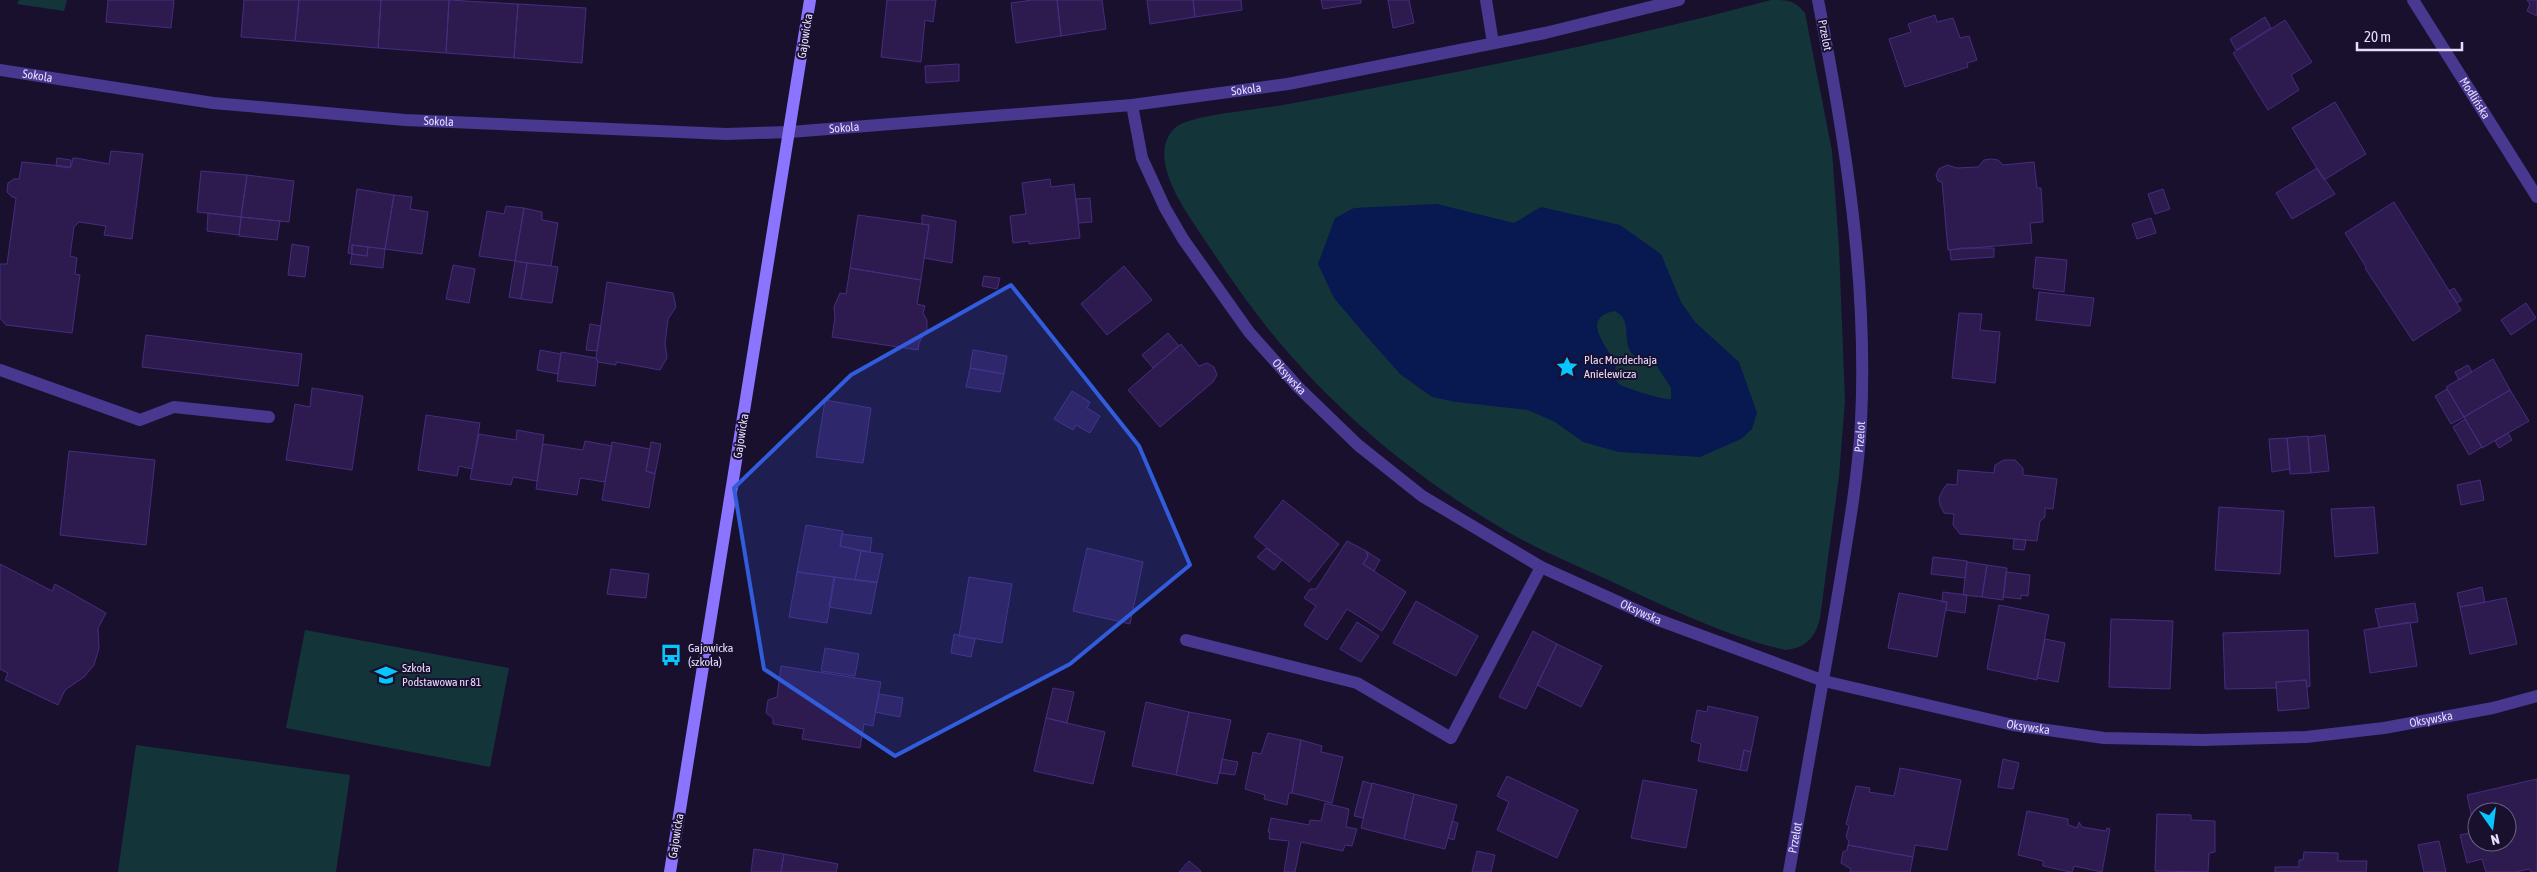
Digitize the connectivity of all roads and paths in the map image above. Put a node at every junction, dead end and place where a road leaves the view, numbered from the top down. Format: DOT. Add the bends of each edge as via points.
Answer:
graph roads {
  1 [pos="810,0"];
  2 [pos="1486,0"];
  3 [pos="1679,0"];
  4 [pos="1818,0"];
  5 [pos="2413,0"];
  6 [pos="1493,43"];
  7 [pos="0,70"];
  8 [pos="1132,105"];
  9 [pos="790,132"];
  10 [pos="2537,197"];
  11 [pos="0,370"];
  12 [pos="269,417"];
  13 [pos="1541,567"];
  14 [pos="1186,640"];
  15 [pos="1824,681"];
  16 [pos="2537,696"];
  17 [pos="670,872"];
  18 [pos="1789,872"];
  1 -- 9 [label="street, Gajowicka"];
  2 -- 6 [label="street"];
  3 -- 6 [label="street, Sokola"];
  4 -- 15 [label="street, Przelot" via="1840,114 1855,236 1861,331 1861,422 1851,510"];
  5 -- 10 [label="street, Modlińska"];
  6 -- 8 [label="street, Sokola" via="1288,84"];
  7 -- 9 [label="street, Sokola" via="213,103 405,120 726,134"];
  8 -- 9 [label="street, Sokola"];
  8 -- 13 [label="street, Oksywska" via="1142,158 1165,208 1249,332 1298,387 1358,445 1422,496"];
  9 -- 17 [label="street, Gajowicka"];
  11 -- 12 [label="street" via="140,420 174,406"];
  13 -- 14 [label="street" via="1451,738 1357,683"];
  13 -- 15 [label="street, Oksywska" via="1656,619"];
  15 -- 16 [label="street, Oksywska" via="2013,725 2104,738 2306,737 2384,728 2493,708"];
  15 -- 18 [label="street, Przelot"];
}
